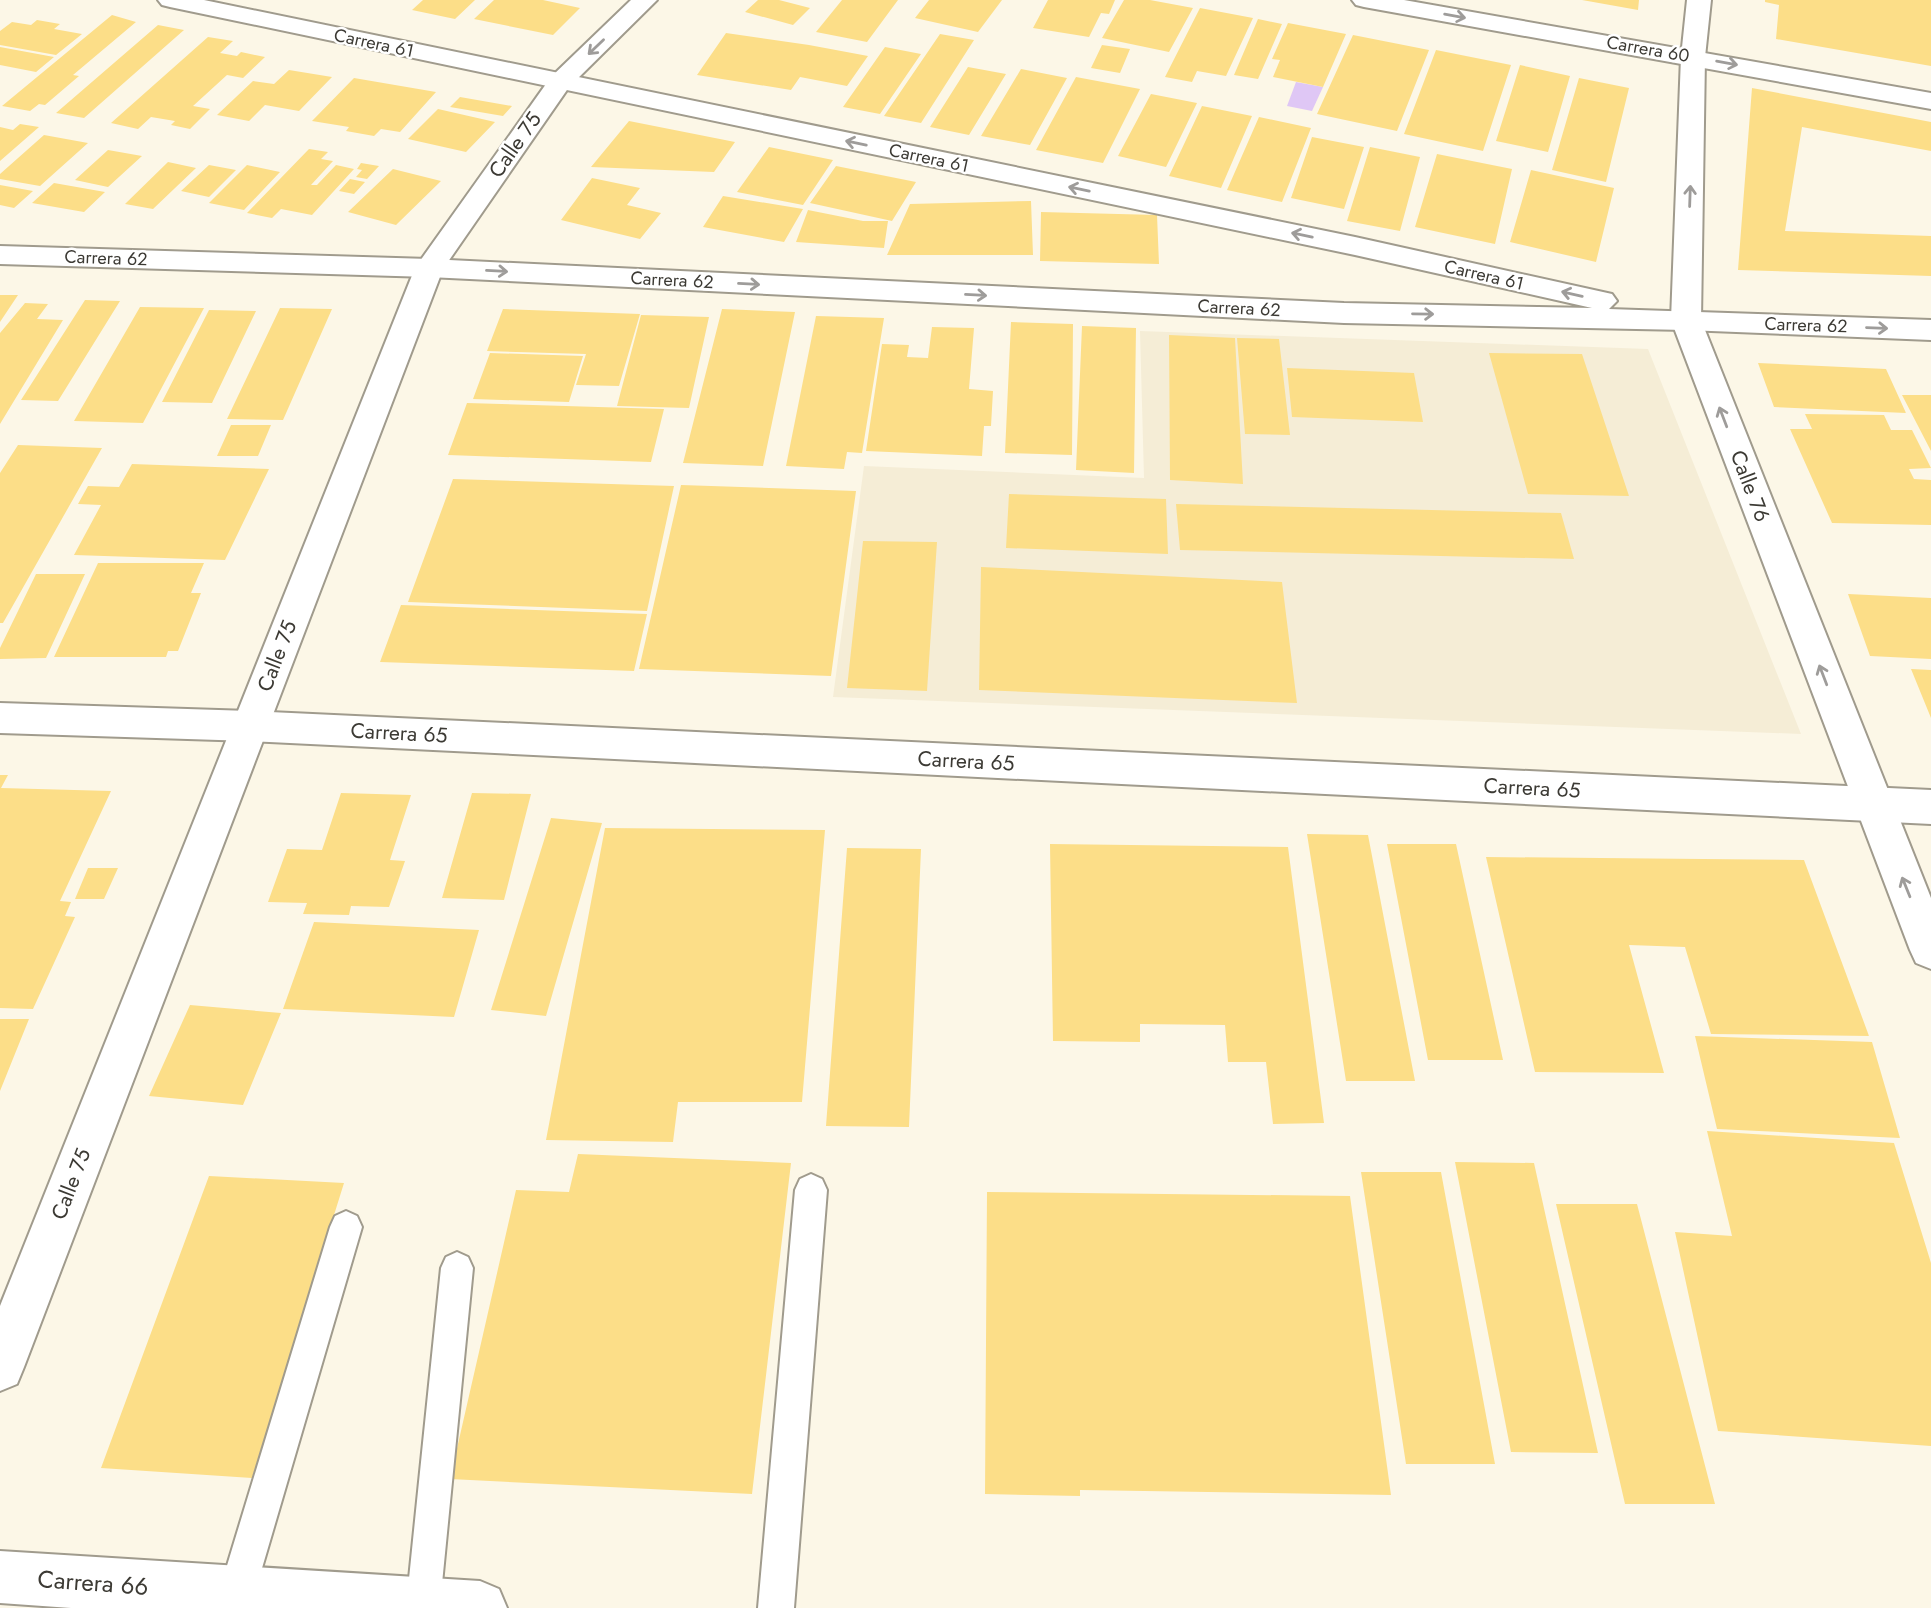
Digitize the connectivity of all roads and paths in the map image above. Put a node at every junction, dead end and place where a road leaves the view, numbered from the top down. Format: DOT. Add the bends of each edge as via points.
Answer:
graph roads {
  1 [pos="170,0"];
  2 [pos="645,0"];
  3 [pos="1364,0"];
  4 [pos="1699,0"];
  5 [pos="1693,57"];
  6 [pos="560,82"];
  7 [pos="1931,101"];
  8 [pos="1355,246"];
  9 [pos="0,255"];
  10 [pos="429,268"];
  11 [pos="1344,313"];
  12 [pos="1686,320"];
  13 [pos="1931,330"];
  14 [pos="0,718"];
  15 [pos="250,726"];
  16 [pos="1873,804"];
  17 [pos="1931,807"];
  18 [pos="1931,950"];
  19 [pos="811,1190"];
  20 [pos="346,1227"];
  21 [pos="457,1268"];
  22 [pos="0,1367"];
  23 [pos="0,1577"];
  24 [pos="237,1592"];
  25 [pos="422,1604"];
  26 [pos="480,1608"];
  27 [pos="776,1608"];
  1 -- 6 [label="street, Carrera 61"];
  2 -- 6 [label="street, Calle 75, one-way"];
  3 -- 5 [label="street, Carrera 60, one-way"];
  4 -- 5 [label="street, Calle 76"];
  5 -- 7 [label="street, Carrera 60, one-way"];
  12 -- 5 [label="street, Calle 76, one-way"];
  8 -- 6 [label="street, Carrera 61, one-way"];
  6 -- 10 [label="street, Calle 75"];
  8 -- 11 [label="street, Carrera 62" via="1384,262 1394,285 1378,305"];
  12 -- 8 [label="street, Carrera 61, one-way"];
  9 -- 10 [label="street, Carrera 62"];
  10 -- 11 [label="street, Carrera 62, one-way"];
  10 -- 15 [label="street, Calle 75"];
  11 -- 12 [label="street, Carrera 62, one-way"];
  12 -- 13 [label="street, Carrera 62, one-way"];
  16 -- 12 [label="street, Calle 76, one-way"];
  14 -- 15 [label="street, Carrera 65"];
  15 -- 16 [label="street, Carrera 65"];
  15 -- 22 [label="street, Calle 75"];
  16 -- 17 [label="street, Carrera 65"];
  18 -- 16 [label="street, Calle 76, one-way"];
  19 -- 27 [label="lane"];
  20 -- 24 [label="lane"];
  21 -- 25 [label="lane"];
  23 -- 24 [label="street, Carrera 66"];
  24 -- 25 [label="street, Carrera 66"];
  25 -- 26 [label="street, Carrera 66"];
}
